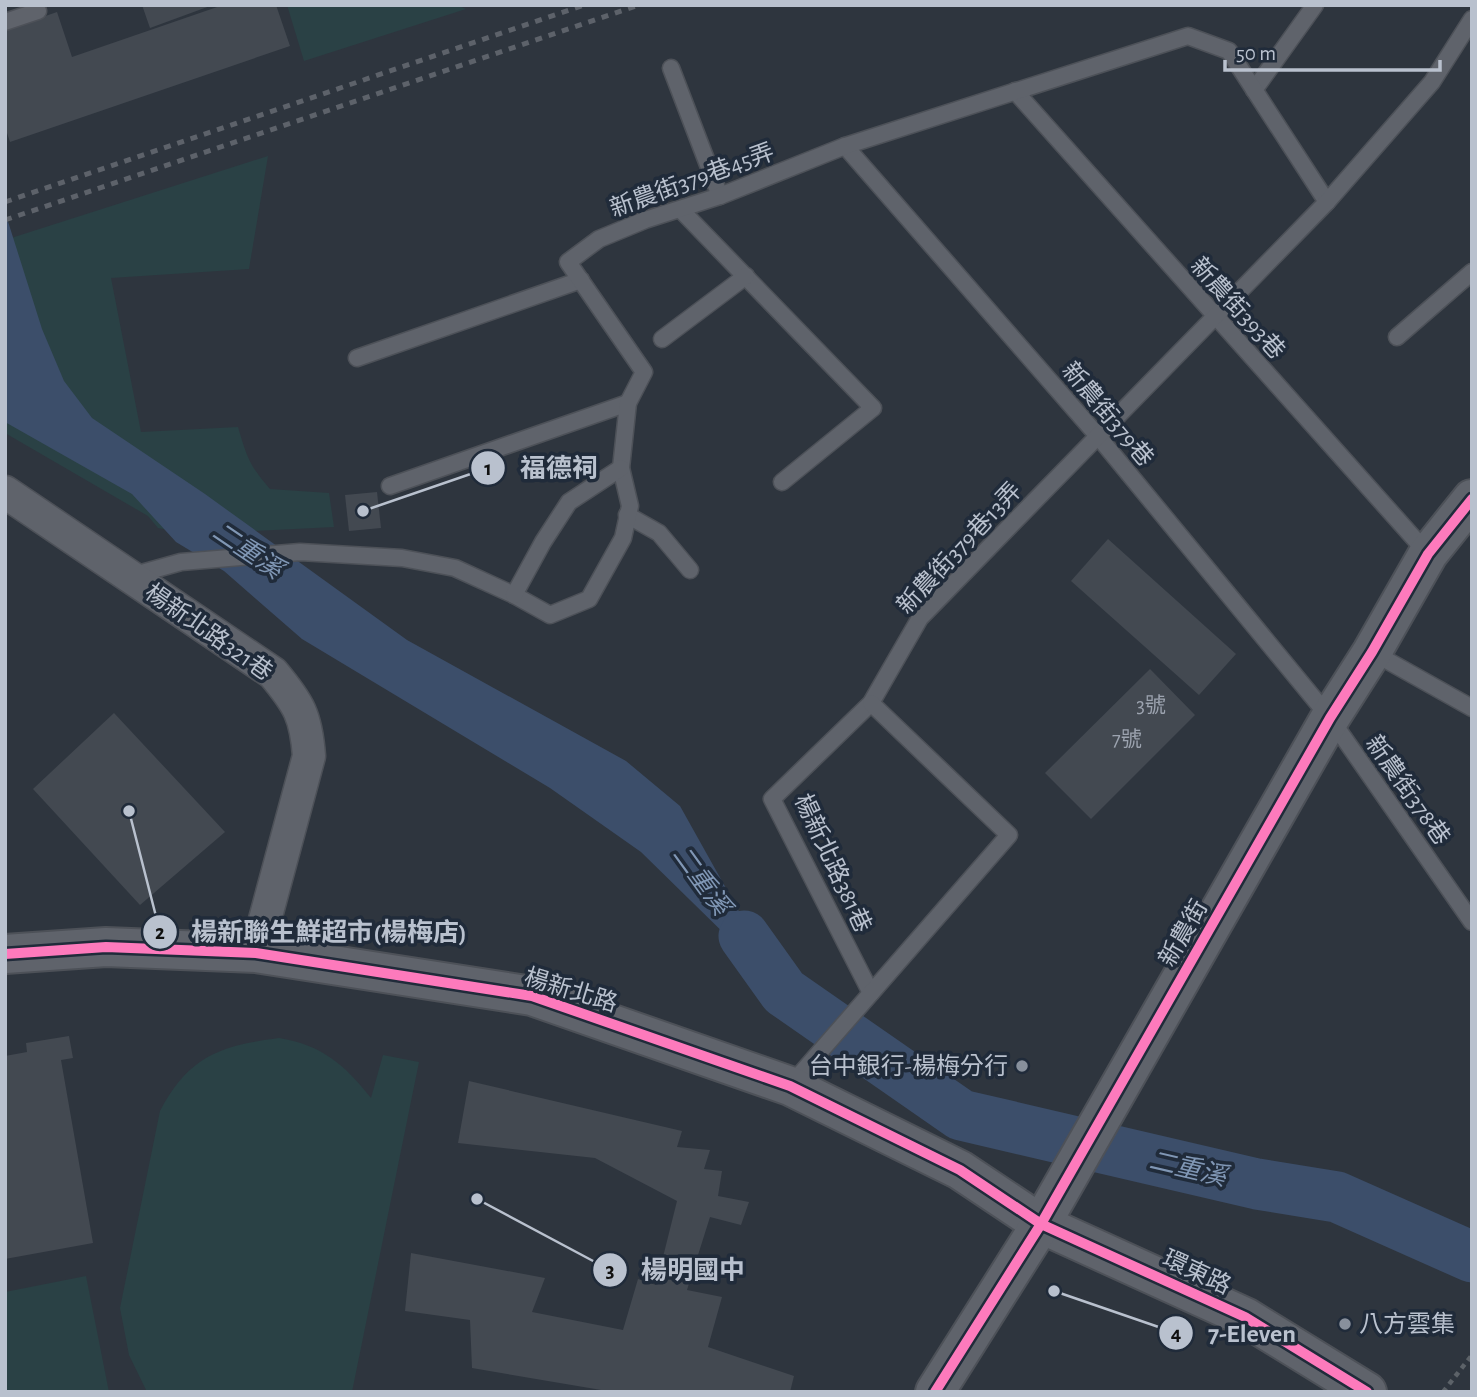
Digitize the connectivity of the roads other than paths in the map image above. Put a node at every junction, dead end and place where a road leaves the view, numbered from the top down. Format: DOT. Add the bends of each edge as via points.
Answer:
graph roads {
  1 [pos="1315,5"];
  2 [pos="38,11"];
  3 [pos="1472,19"];
  4 [pos="5,22"];
  5 [pos="671,68"];
  6 [pos="1254,90"];
  7 [pos="1015,91"];
  8 [pos="845,146"];
  9 [pos="720,196"];
  10 [pos="1327,202"];
  11 [pos="681,210"];
  12 [pos="1472,272"];
  13 [pos="746,276"];
  14 [pos="580,280"];
  15 [pos="1215,315"];
  16 [pos="1396,337"];
  17 [pos="662,339"];
  18 [pos="357,358"];
  19 [pos="628,403"];
  20 [pos="1097,435"];
  21 [pos="621,468"];
  22 [pos="782,481"];
  23 [pos="390,486"];
  24 [pos="5,492"];
  25 [pos="1472,499"];
  26 [pos="628,515"];
  27 [pos="1428,554"];
  28 [pos="690,570"];
  29 [pos="129,576"];
  30 [pos="514,595"];
  31 [pos="1372,652"];
  32 [pos="871,703"];
  33 [pos="1472,708"];
  34 [pos="1330,718"];
  35 [pos="1472,922"];
  36 [pos="256,953"];
  37 [pos="5,954"];
  38 [pos="871,993"];
  39 [pos="790,1086"];
  40 [pos="1041,1223"];
  41 [pos="935,1392"];
  42 [pos="1367,1392"];
  1 -- 6 [label="lane"];
  2 -- 4 [label="lane"];
  3 -- 10 [label="lane, 新農街379巷13弄" via="1432,82"];
  5 -- 9 [label="lane"];
  6 -- 7 [label="lane, 新農街379巷45弄" via="1229,51 1188,36"];
  6 -- 10 [label="lane, 新農街379巷45弄"];
  7 -- 8 [label="lane, 新農街379巷45弄"];
  7 -- 15 [label="lane, 新農街393巷"];
  8 -- 9 [label="lane, 新農街379巷45弄"];
  8 -- 20 [label="lane, 新農街379巷"];
  9 -- 11 [label="lane, 新農街379巷45弄"];
  10 -- 15 [label="lane, 新農街379巷13弄"];
  11 -- 13 [label="lane"];
  11 -- 14 [label="lane, 新農街379巷45弄" via="599,239 568,261"];
  12 -- 16 [label="lane"];
  13 -- 17 [label="lane"];
  13 -- 22 [label="lane" via="873,408"];
  14 -- 18 [label="lane"];
  14 -- 19 [label="lane" via="644,372"];
  15 -- 20 [label="lane, 新農街379巷13弄"];
  15 -- 27 [label="lane, 新農街393巷"];
  19 -- 21 [label="lane"];
  19 -- 23 [label="lane"];
  20 -- 32 [label="lane, 新農街379巷13弄" via="920,618"];
  20 -- 34 [label="lane, 新農街379巷"];
  21 -- 26 [label="lane"];
  21 -- 30 [label="lane" via="569,502"];
  24 -- 29 [label="street, 楊新北路321巷"];
  25 -- 27 [label="street, 新農街"];
  26 -- 28 [label="lane" via="659,533"];
  26 -- 30 [label="lane" via="623,538 589,599 550,615"];
  27 -- 31 [label="street, 新農街"];
  29 -- 30 [label="lane" via="181,562 300,552 402,558 455,568"];
  29 -- 36 [label="street, 楊新北路321巷" via="274,673 295,700 306,726 309,756 304,780"];
  31 -- 33 [label="lane"];
  31 -- 34 [label="street, 新農街"];
  32 -- 38 [label="lane, 楊新北路381巷" via="772,799"];
  32 -- 38 [label="lane" via="1009,835"];
  34 -- 35 [label="lane, 新農街378巷"];
  34 -- 40 [label="street, 新農街"];
  36 -- 37 [label="street, 楊新北路" via="106,947"];
  36 -- 39 [label="street, 楊新北路" via="532,996"];
  38 -- 39 [label="lane"];
  39 -- 40 [label="street, 楊新北路" via="960,1170"];
  40 -- 41 [label="street, 新農街"];
  40 -- 42 [label="street, 環東路" via="1245,1317"];
}
